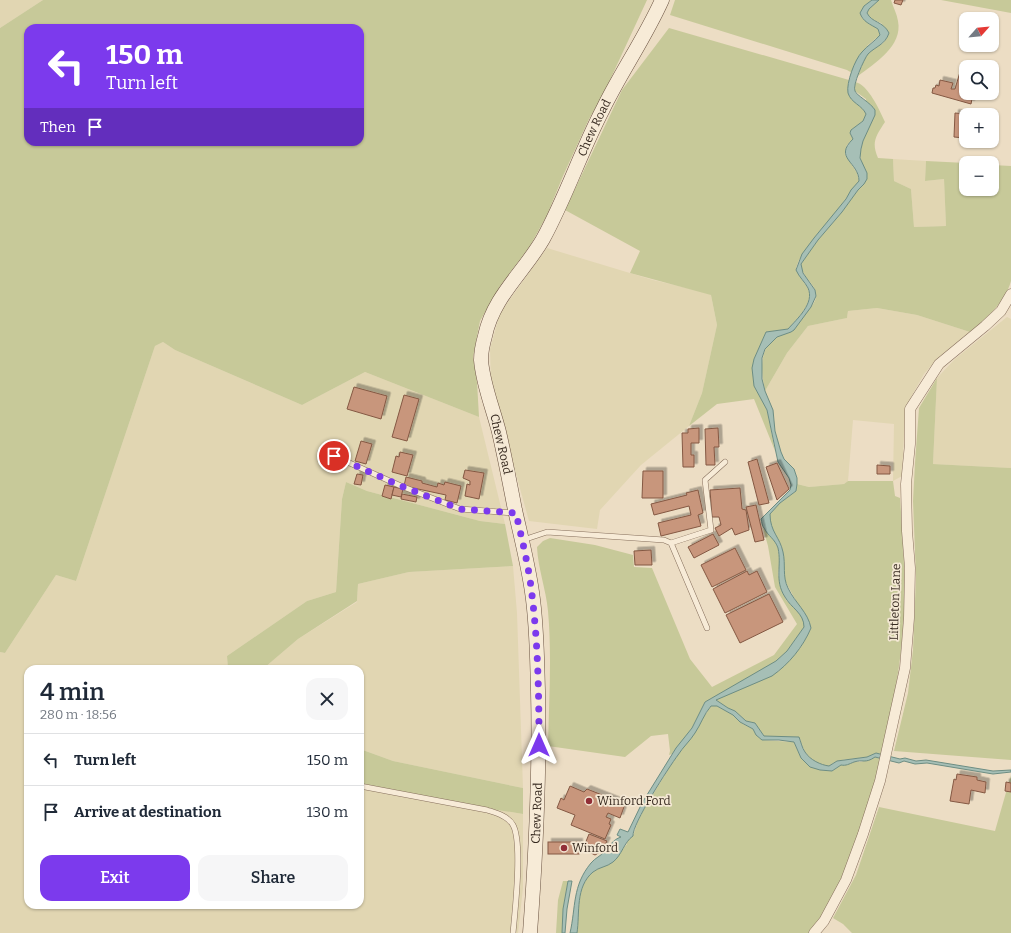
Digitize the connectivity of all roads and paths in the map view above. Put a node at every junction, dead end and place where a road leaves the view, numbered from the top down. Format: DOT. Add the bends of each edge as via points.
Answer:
graph roads {
  1 [pos="662,0"];
  2 [pos="1011,294"];
  3 [pos="334,456"];
  4 [pos="725,462"];
  5 [pos="516,513"];
  6 [pos="523,541"];
  7 [pos="671,543"];
  8 [pos="707,628"];
  9 [pos="364,787"];
  10 [pos="512,933"];
  11 [pos="530,933"];
  12 [pos="814,933"];
  1 -- 5 [label="main road, Chew Road" via="604,105 542,241 505,291 488,322 481,359"];
  2 -- 12 [label="street, Littleton Lane" via="1001,311 939,364 910,409 906,484 910,568 905,668 880,781 865,826 846,880 824,921"];
  3 -- 5 [label="lane" via="460,509"];
  4 -- 7 [label="lane" via="704,480 711,530"];
  5 -- 6 [label="main road, Chew Road"];
  6 -- 7 [label="lane" via="547,532 664,540"];
  6 -- 11 [label="main road, Chew Road" via="536,631 539,722"];
  7 -- 8 [label="lane"];
  9 -- 10 [label="lane" via="487,810 504,816 513,824 518,841"];
}
